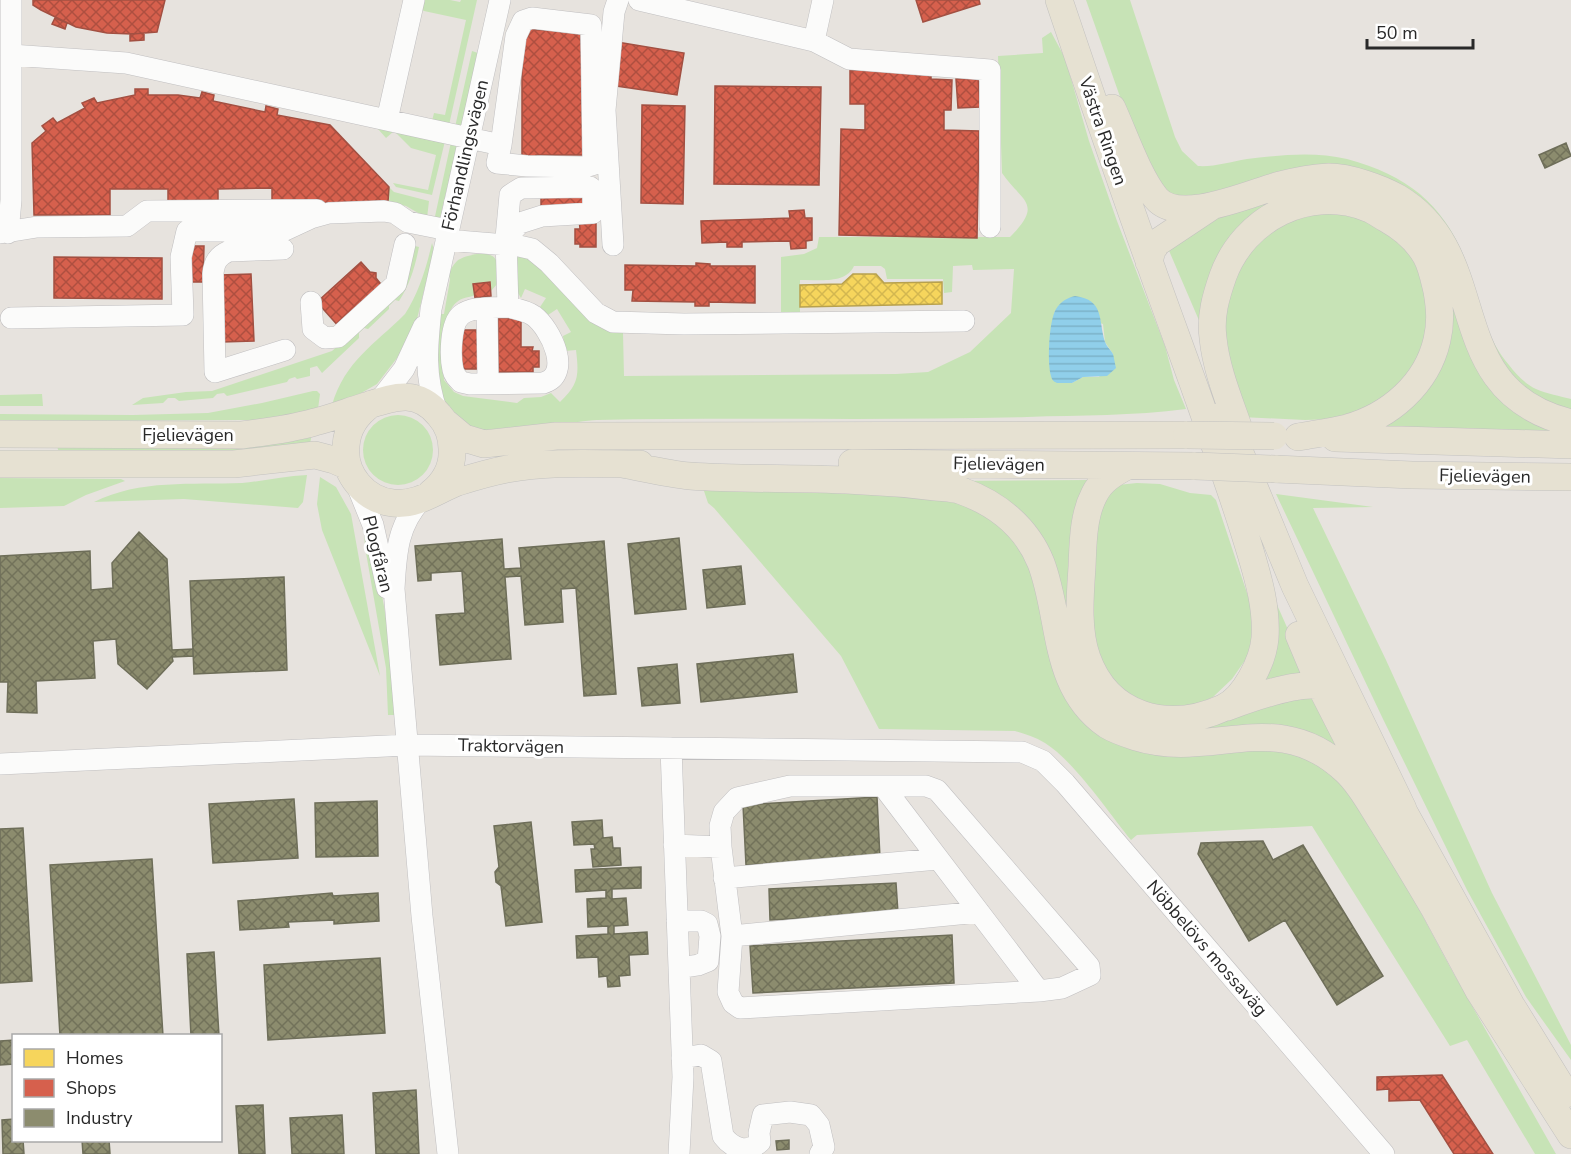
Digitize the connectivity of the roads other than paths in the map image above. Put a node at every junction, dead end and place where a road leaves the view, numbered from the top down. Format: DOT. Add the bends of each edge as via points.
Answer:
graph roads {
  1 [pos="11,0"];
  2 [pos="414,0"];
  3 [pos="500,0"];
  4 [pos="618,0"];
  5 [pos="639,0"];
  6 [pos="823,0"];
  7 [pos="1059,0"];
  8 [pos="1073,0"];
  9 [pos="814,40"];
  10 [pos="8,43"];
  11 [pos="1102,88"];
  12 [pos="387,120"];
  13 [pos="469,138"];
  14 [pos="501,145"];
  15 [pos="1215,204"];
  16 [pos="329,213"];
  17 [pos="990,227"];
  18 [pos="4,233"];
  19 [pos="447,235"];
  20 [pos="506,241"];
  21 [pos="405,244"];
  22 [pos="613,245"];
  23 [pos="283,249"];
  24 [pos="1153,251"];
  25 [pos="310,302"];
  26 [pos="497,308"];
  27 [pos="431,309"];
  28 [pos="11,318"];
  29 [pos="964,321"];
  30 [pos="285,350"];
  31 [pos="488,383"];
  32 [pos="376,402"];
  33 [pos="1201,405"];
  34 [pos="441,418"];
  35 [pos="1571,423"];
  36 [pos="0,434"];
  37 [pos="1286,436"];
  38 [pos="1571,445"];
  39 [pos="0,464"];
  40 [pos="622,464"];
  41 [pos="1127,466"];
  42 [pos="350,472"];
  43 [pos="1571,477"];
  44 [pos="427,495"];
  45 [pos="1295,586"];
  46 [pos="397,633"];
  47 [pos="1320,685"];
  48 [pos="1226,707"];
  49 [pos="408,745"];
  50 [pos="671,748"];
  51 [pos="1022,753"];
  52 [pos="0,764"];
  53 [pos="883,786"];
  54 [pos="1403,809"];
  55 [pos="674,845"];
  56 [pos="721,847"];
  57 [pos="938,859"];
  58 [pos="724,878"];
  59 [pos="1434,908"];
  60 [pos="979,912"];
  61 [pos="677,921"];
  62 [pos="732,936"];
  63 [pos="679,968"];
  64 [pos="1039,991"];
  65 [pos="683,1068"];
  66 [pos="713,1077"];
  67 [pos="1571,1101"];
  68 [pos="1571,1135"];
  69 [pos="448,1154"];
  70 [pos="679,1154"];
  71 [pos="722,1154"];
  72 [pos="820,1154"];
  73 [pos="1384,1154"];
  1 -- 10 [label="street"];
  2 -- 12 [label="street"];
  3 -- 13 [label="street, Förhandlingsvägen"];
  4 -- 22 [label="street" via="605,110"];
  5 -- 9 [label="street"];
  6 -- 9 [label="street"];
  7 -- 24 [label="main road, Västra Ringen"];
  8 -- 11 [label="main road, Västra Ringen"];
  9 -- 17 [label="street" via="849,59 990,70"];
  10 -- 12 [label="street" via="126,63"];
  10 -- 18 [label="street" via="11,200"];
  11 -- 15 [label="main road" via="1156,198 1168,208"];
  11 -- 24 [label="main road, Västra Ringen"];
  12 -- 13 [label="street"];
  13 -- 14 [label="street"];
  13 -- 19 [label="street, Förhandlingsvägen"];
  14 -- 14 [label="street" via="516,36 523,21 532,18 591,25 592,165 497,163"];
  15 -- 24 [label="main road"];
  15 -- 35 [label="main road" via="1280,185 1331,177 1355,181 1397,197 1421,215 1439,236 1457,274 1478,344 1497,378 1527,406"];
  16 -- 18 [label="street" via="147,211 127,226 37,227"];
  16 -- 19 [label="street" via="390,212"];
  16 -- 28 [label="street" via="283,231 187,231 181,257 183,315"];
  19 -- 20 [label="street"];
  19 -- 27 [label="street, Förhandlingsvägen"];
  20 -- 26 [label="street"];
  20 -- 29 [label="street" via="540,254 596,313 613,322"];
  21 -- 25 [label="street" via="396,284 339,336 328,339 316,333 311,324"];
  23 -- 30 [label="street" via="229,251 216,260 215,372"];
  24 -- 33 [label="main road"];
  24 -- 45 [label="main road"];
  26 -- 31 [label="street"];
  26 -- 31 [label="street" via="465,313 453,330 453,370 461,381"];
  26 -- 31 [label="street" via="527,312 540,322 555,346 557,369 543,383"];
  27 -- 32 [label="street, Förhandlingsvägen" via="404,369"];
  27 -- 34 [label="street, Förhandlingsvägen" via="427,376"];
  32 -- 34 [label="main road, Fjelievägen" via="407,397 421,401"];
  32 -- 36 [label="main road, Fjelievägen" via="294,428 242,435"];
  32 -- 42 [label="main road" via="355,419 349,431 345,453"];
  33 -- 47 [label="main road"];
  33 -- 48 [label="main road" via="1243,525 1264,611 1262,656 1255,673"];
  34 -- 37 [label="main road, Fjelievägen, bridge" via="464,438 484,444 556,436"];
  34 -- 44 [label="main road" via="452,446 451,464 443,480"];
  37 -- 38 [label="main road, Fjelievägen"];
  37 -- 45 [label="main road" via="1348,428 1392,408 1412,389 1435,349 1441,323 1426,256 1405,229 1368,208 1321,202 1272,215 1237,248 1227,265 1213,309 1212,337 1222,380"];
  39 -- 42 [label="main road, Fjelievägen" via="234,464 315,455 334,460"];
  40 -- 41 [label="main road, Fjelievägen"];
  40 -- 44 [label="main road, Fjelievägen" via="507,469"];
  40 -- 59 [label="main road" via="688,476 904,483 960,490 989,503 1016,523 1033,546 1042,566 1070,681 1107,725 1150,741 1172,744 1248,736 1298,741 1316,748 1347,772 1362,790"];
  41 -- 43 [label="main road, Fjelievägen, bridge"];
  41 -- 48 [label="main road" via="1107,477 1093,495 1084,536 1080,589 1086,657 1101,686 1116,702 1137,713 1178,720"];
  42 -- 44 [label="main road, Fjelievägen" via="370,495 387,502 405,503"];
  42 -- 46 [label="street, Plogfåran" via="373,525"];
  44 -- 46 [label="street, Plogfåran" via="408,516 399,542 394,590"];
  45 -- 54 [label="main road"];
  46 -- 49 [label="street, Plogfåran"];
  47 -- 48 [label="main road" via="1280,691"];
  47 -- 54 [label="main road" via="1331,689 1340,699"];
  47 -- 59 [label="main road"];
  49 -- 50 [label="street, Traktorvägen"];
  49 -- 52 [label="street, Traktorvägen"];
  49 -- 69 [label="street, Plogfåran"];
  50 -- 51 [label="street, Traktorvägen"];
  50 -- 55 [label="street"];
  51 -- 73 [label="street, Nöbbelövs mossaväg" via="1043,761 1065,783"];
  53 -- 56 [label="street" via="790,786 736,798 724,812"];
  53 -- 57 [label="street"];
  53 -- 64 [label="street" via="926,786 937,790 1089,966 1090,975 1062,988"];
  54 -- 67 [label="main road" via="1500,985"];
  55 -- 56 [label="street"];
  55 -- 61 [label="street"];
  56 -- 58 [label="street"];
  57 -- 58 [label="street"];
  57 -- 60 [label="street"];
  58 -- 62 [label="street"];
  59 -- 68 [label="main road" via="1479,991"];
  60 -- 62 [label="street"];
  60 -- 64 [label="street"];
  61 -- 63 [label="street"];
  61 -- 63 [label="street" via="701,921 707,924 710,936 708,961"];
  62 -- 64 [label="street" via="728,993 740,1008"];
  63 -- 65 [label="street"];
  65 -- 66 [label="street" via="701,1055 711,1061"];
  65 -- 70 [label="street"];
  66 -- 71 [label="street" via="713,1125"];
  66 -- 72 [label="street" via="723,1136 730,1145 749,1150 756,1147 763,1115 790,1112 811,1115 819,1125 824,1147"];
}
